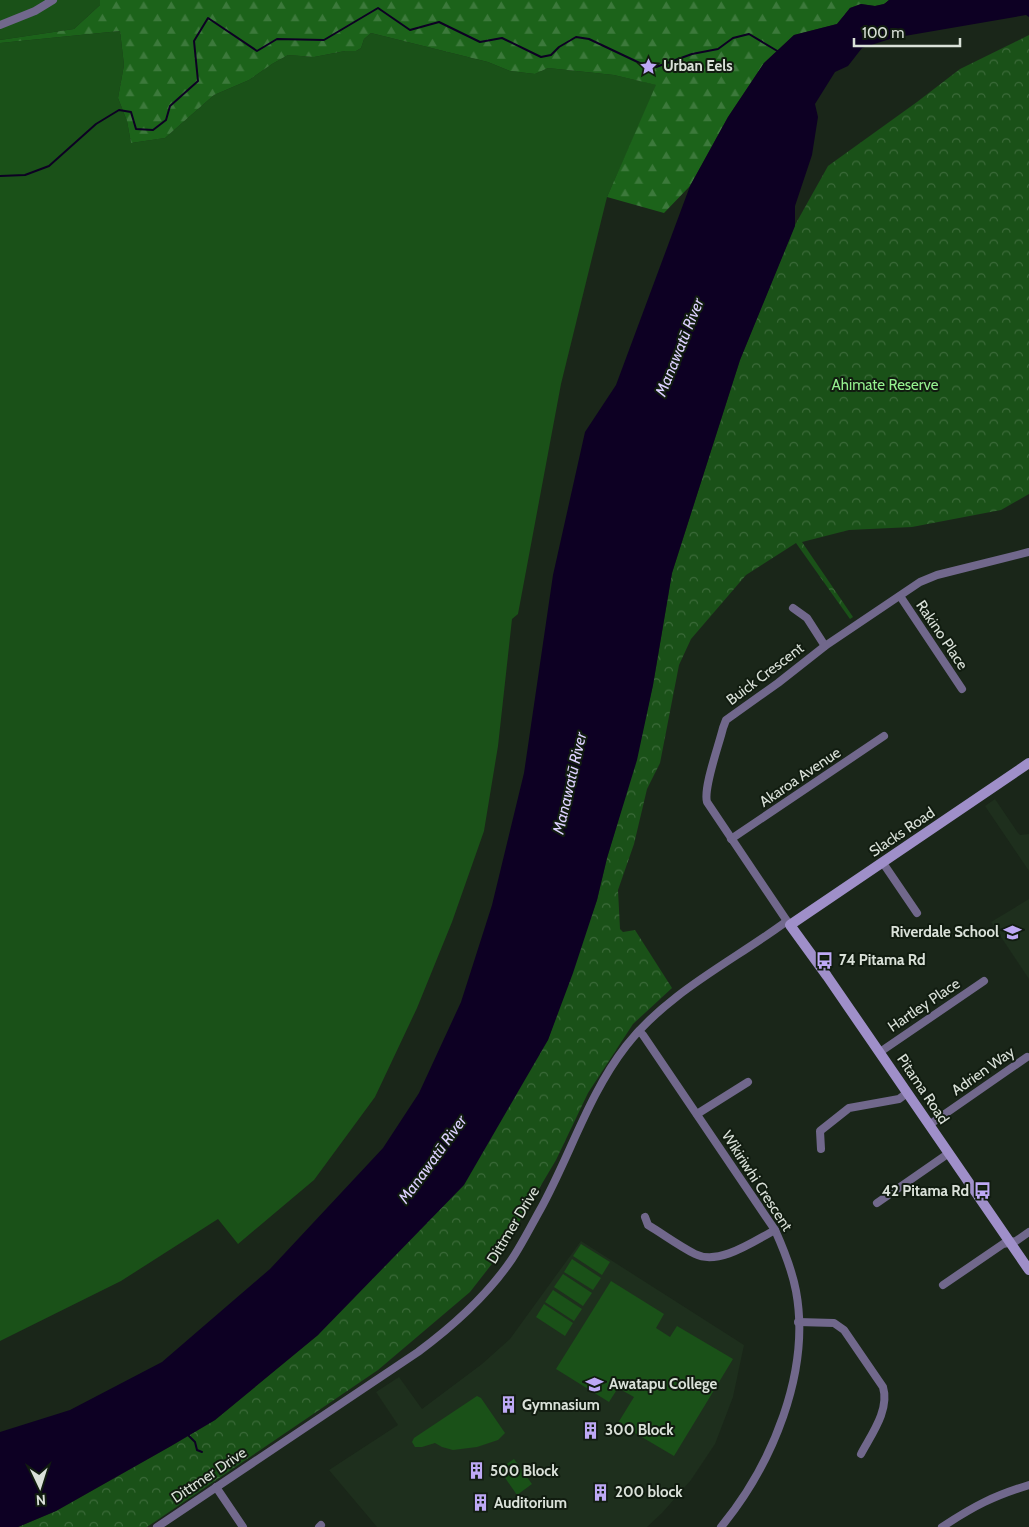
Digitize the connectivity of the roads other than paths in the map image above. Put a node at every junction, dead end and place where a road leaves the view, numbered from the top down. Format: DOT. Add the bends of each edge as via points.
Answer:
graph roads {
  1 [pos="53,0"];
  2 [pos="0,25"];
  3 [pos="1029,552"];
  4 [pos="900,596"];
  5 [pos="793,608"];
  6 [pos="825,646"];
  7 [pos="962,689"];
  8 [pos="884,736"];
  9 [pos="1029,763"];
  10 [pos="731,840"];
  11 [pos="883,863"];
  12 [pos="917,913"];
  13 [pos="789,923"];
  14 [pos="984,981"];
  15 [pos="639,1031"];
  16 [pos="880,1052"];
  17 [pos="1027,1057"];
  18 [pos="748,1082"];
  19 [pos="907,1093"];
  20 [pos="697,1114"];
  21 [pos="929,1125"];
  22 [pos="821,1149"];
  23 [pos="949,1153"];
  24 [pos="877,1203"];
  25 [pos="645,1218"];
  26 [pos="775,1230"];
  27 [pos="1029,1232"];
  28 [pos="1010,1242"];
  29 [pos="1029,1270"];
  30 [pos="943,1285"];
  31 [pos="798,1322"];
  32 [pos="861,1454"];
  33 [pos="1029,1485"];
  34 [pos="216,1487"];
  35 [pos="157,1527"];
  36 [pos="243,1527"];
  37 [pos="721,1527"];
  38 [pos="942,1527"];
  1 -- 2 [label="street"];
  3 -- 4 [label="street, Buick Crescent" via="937,575"];
  4 -- 6 [label="street, Buick Crescent"];
  4 -- 7 [label="street, Rakino Place"];
  5 -- 6 [label="street" via="807,618"];
  6 -- 10 [label="street, Buick Crescent" via="724,724 706,798"];
  8 -- 10 [label="street, Akaroa Avenue"];
  9 -- 11 [label="street, Slacks Road"];
  10 -- 13 [label="street, Buick Crescent"];
  11 -- 12 [label="street"];
  11 -- 13 [label="street, Slacks Road"];
  13 -- 15 [label="street, Dittmer Drive" via="681,994"];
  13 -- 16 [label="street, Pitama Road"];
  14 -- 16 [label="street, Hartley Place"];
  15 -- 20 [label="street, Wikiriwhi Crescent"];
  15 -- 34 [label="street, Dittmer Drive" via="592,1101 541,1209 512,1260 479,1298 453,1325 418,1352"];
  16 -- 19 [label="street, Pitama Road"];
  17 -- 21 [label="street, Adrien Way"];
  18 -- 20 [label="street"];
  19 -- 21 [label="street, Pitama Road"];
  19 -- 22 [label="street" via="899,1099 849,1108 820,1131"];
  20 -- 26 [label="street, Wikiriwhi Crescent"];
  21 -- 23 [label="street, Pitama Road"];
  23 -- 24 [label="street"];
  23 -- 28 [label="street, Pitama Road"];
  25 -- 26 [label="street" via="648,1225 696,1255 708,1257 729,1254"];
  26 -- 31 [label="street, Wikiriwhi Crescent" via="793,1278"];
  27 -- 28 [label="street"];
  28 -- 29 [label="street, Pitama Road"];
  28 -- 30 [label="street"];
  31 -- 32 [label="street" via="834,1323 844,1330 883,1387 884,1409"];
  31 -- 37 [label="street, Wikiriwhi Crescent" via="794,1370 780,1426 756,1477"];
  33 -- 38 [label="street" via="979,1503"];
  34 -- 35 [label="street, Dittmer Drive"];
  34 -- 36 [label="street"];
}
